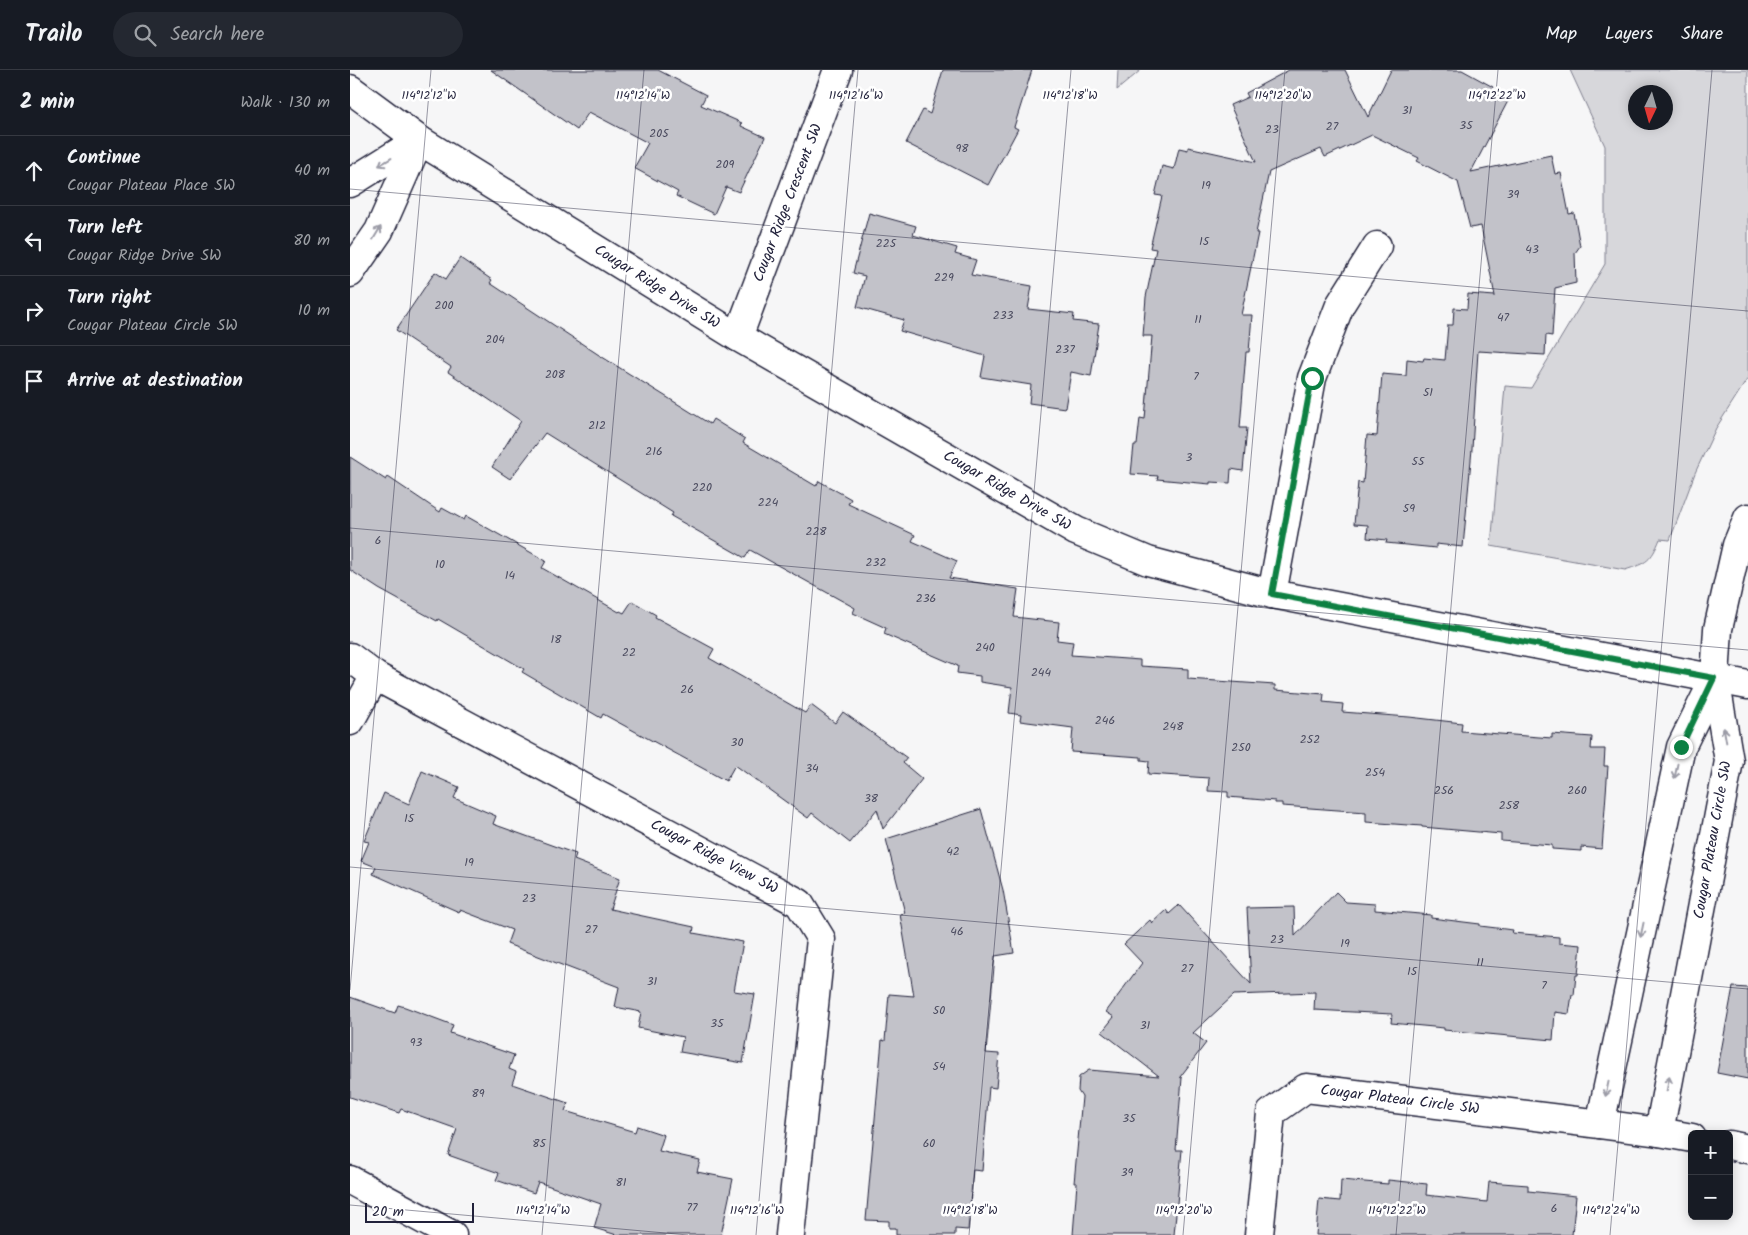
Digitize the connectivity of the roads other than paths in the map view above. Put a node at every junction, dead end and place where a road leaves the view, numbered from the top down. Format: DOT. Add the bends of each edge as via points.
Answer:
graph roads {
  1 [pos="838,70"];
  2 [pos="350,88"];
  3 [pos="419,140"];
  4 [pos="350,183"];
  5 [pos="1377,246"];
  6 [pos="350,273"];
  7 [pos="738,337"];
  8 [pos="1748,518"];
  9 [pos="1272,594"];
  10 [pos="350,657"];
  11 [pos="375,676"];
  12 [pos="1714,678"];
  13 [pos="1748,685"];
  14 [pos="350,721"];
  15 [pos="1600,1124"];
  16 [pos="1659,1132"];
  17 [pos="1688,1137"];
  18 [pos="1733,1146"];
  19 [pos="1748,1149"];
  20 [pos="350,1180"];
  21 [pos="452,1235"];
  22 [pos="790,1235"];
  23 [pos="1260,1235"];
  1 -- 7 [label="street, Cougar Ridge Crescent SW"];
  2 -- 3 [label="street, Cougar Ridge Drive SW"];
  3 -- 4 [label="street, one-way"];
  6 -- 3 [label="street, one-way" via="379,231"];
  3 -- 7 [label="street, Cougar Ridge Drive SW"];
  5 -- 9 [label="street" via="1340,305 1312,378"];
  7 -- 9 [label="street, Cougar Ridge Drive SW" via="1076,531 1148,561"];
  8 -- 12 [label="street" via="1736,546 1718,629"];
  9 -- 12 [label="street, Cougar Ridge Drive SW"];
  10 -- 11 [label="street, Cougar Ridge View SW"];
  11 -- 14 [label="street"];
  11 -- 22 [label="street, Cougar Ridge View SW" via="799,903 820,939"];
  12 -- 13 [label="street, Cougar Ridge Drive SW"];
  12 -- 15 [label="street, one-way" via="1681,747"];
  16 -- 12 [label="street, Cougar Plateau Circle SW, one-way" via="1729,761"];
  15 -- 16 [label="street, Cougar Plateau Circle SW"];
  15 -- 23 [label="street, Cougar Plateau Circle SW" via="1306,1088 1271,1113"];
  16 -- 17 [label="street, Cougar Plateau Circle SW"];
  18 -- 19 [label="street"];
  20 -- 21 [label="street"];
}
